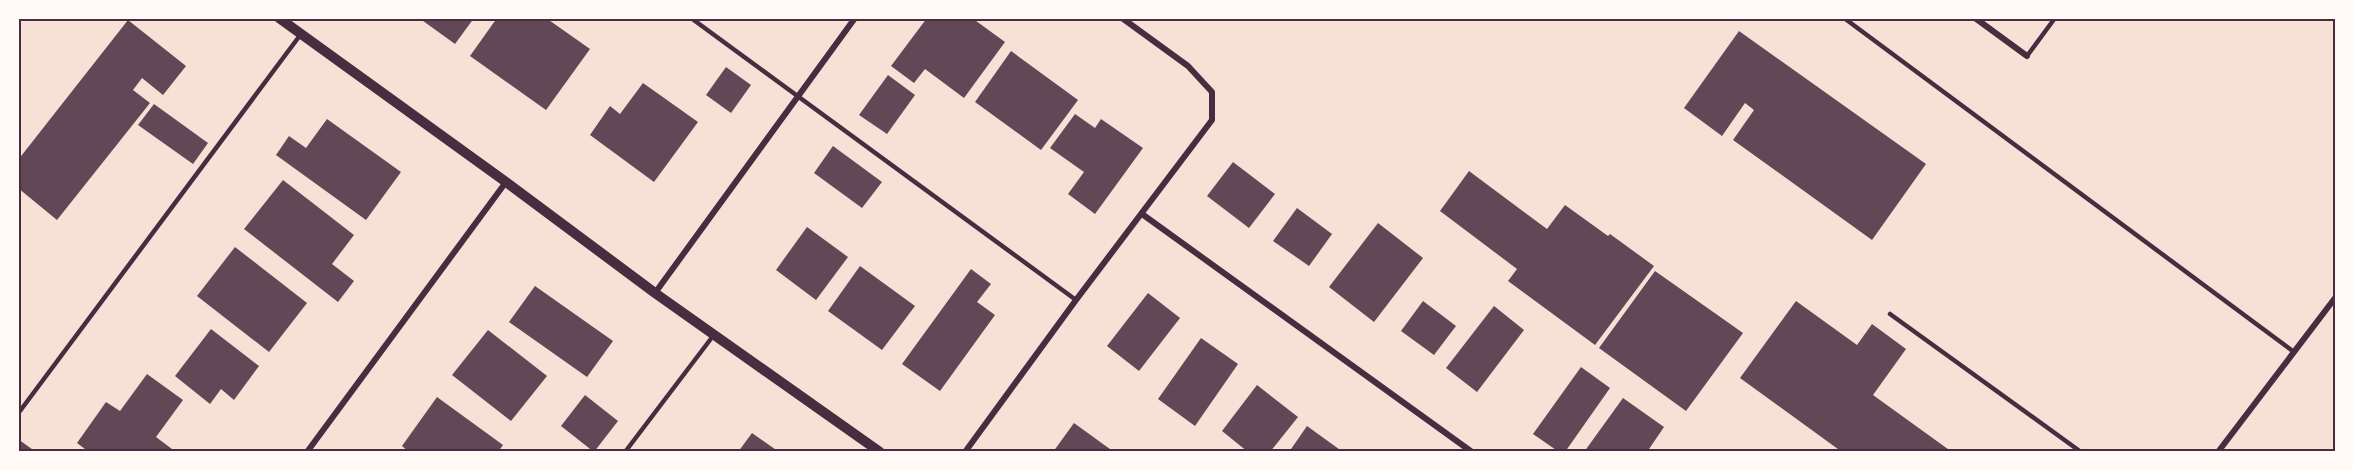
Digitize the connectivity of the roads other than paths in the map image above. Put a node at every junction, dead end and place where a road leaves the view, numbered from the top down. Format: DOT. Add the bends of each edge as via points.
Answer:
graph roads {
  1 [pos="279,18"];
  2 [pos="691,18"];
  3 [pos="855,18"];
  4 [pos="1122,18"];
  5 [pos="1844,18"];
  6 [pos="1975,18"];
  7 [pos="2055,18"];
  8 [pos="301,34"];
  9 [pos="2027,56"];
  10 [pos="800,97"];
  11 [pos="506,182"];
  12 [pos="1142,214"];
  13 [pos="655,293"];
  14 [pos="2335,298"];
  15 [pos="1076,300"];
  16 [pos="1890,314"];
  17 [pos="714,334"];
  18 [pos="2294,352"];
  19 [pos="20,411"];
  20 [pos="307,452"];
  21 [pos="626,452"];
  22 [pos="880,452"];
  23 [pos="965,452"];
  24 [pos="1472,452"];
  25 [pos="2081,452"];
  26 [pos="2218,452"];
  1 -- 8 [label="street"];
  2 -- 10 [label="lane"];
  3 -- 10 [label="street"];
  4 -- 12 [label="street" via="1188,66 1212,92 1212,120"];
  5 -- 18 [label="lane"];
  6 -- 9 [label="street"];
  7 -- 9 [label="lane"];
  8 -- 11 [label="street"];
  8 -- 19 [label="lane"];
  10 -- 13 [label="street"];
  10 -- 15 [label="lane"];
  11 -- 13 [label="street"];
  11 -- 20 [label="street"];
  12 -- 15 [label="street"];
  12 -- 24 [label="street"];
  13 -- 17 [label="street"];
  14 -- 18 [label="street"];
  15 -- 23 [label="street"];
  16 -- 25 [label="lane"];
  17 -- 21 [label="lane"];
  17 -- 22 [label="street"];
  18 -- 26 [label="street"];
}
